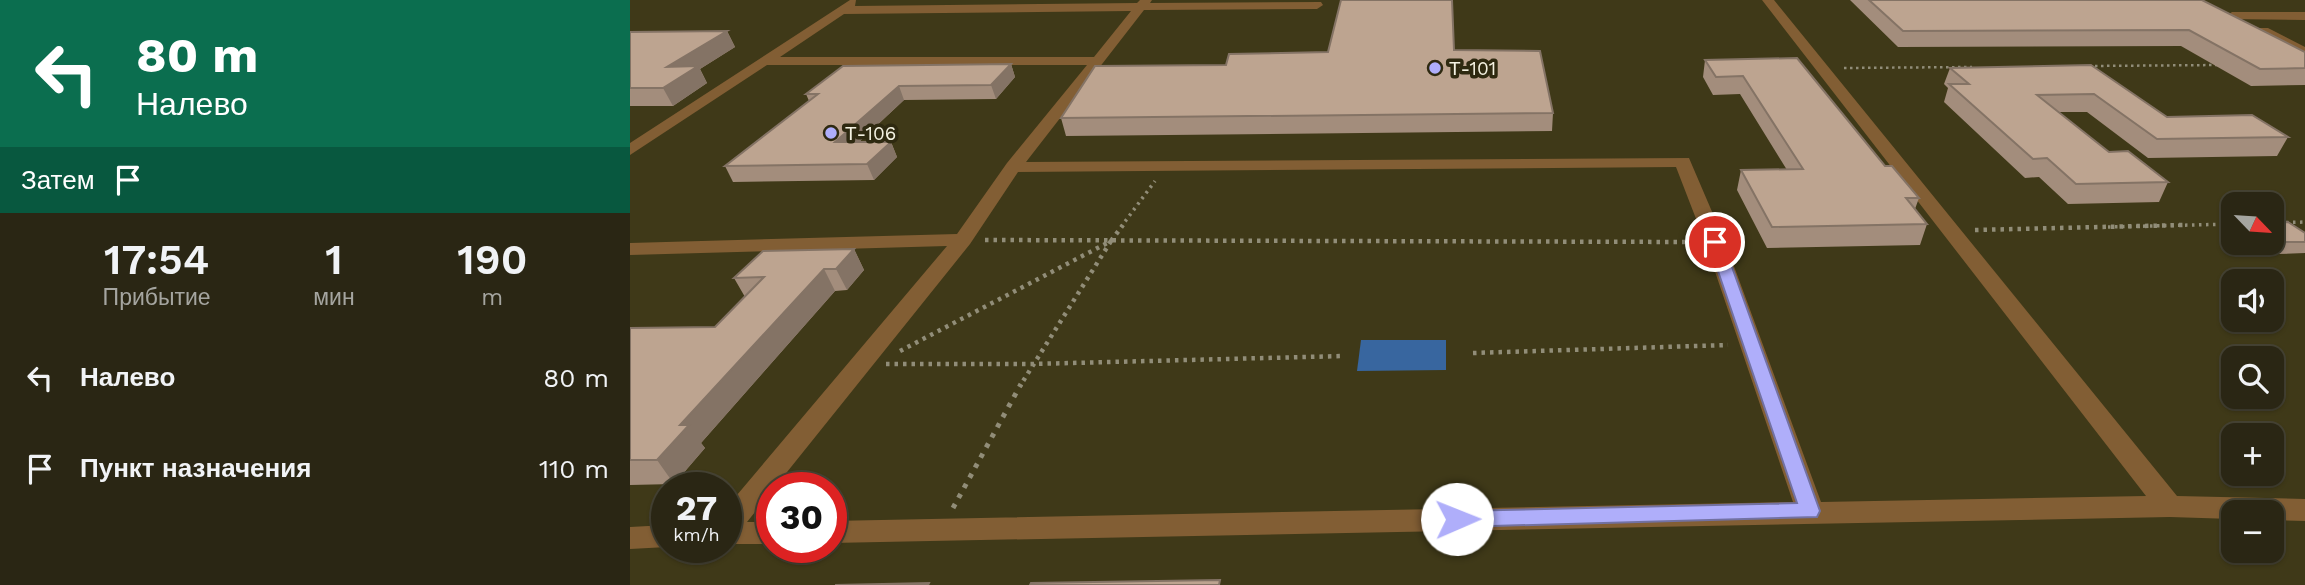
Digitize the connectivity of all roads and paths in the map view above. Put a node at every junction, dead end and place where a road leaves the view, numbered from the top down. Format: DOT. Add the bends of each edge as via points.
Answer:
graph roads {
  1 [pos="857,0"];
  2 [pos="1768,0"];
  3 [pos="1143,4"];
  4 [pos="1317,5"];
  5 [pos="842,10"];
  6 [pos="2305,16"];
  7 [pos="2305,52"];
  8 [pos="763,61"];
  9 [pos="1099,61"];
  10 [pos="2222,65"];
  11 [pos="2083,66"];
  12 [pos="1973,67"];
  13 [pos="1820,69"];
  14 [pos="630,150"];
  15 [pos="1168,164"];
  16 [pos="1013,167"];
  17 [pos="2305,222"];
  18 [pos="2284,223"];
  19 [pos="2221,224"];
  20 [pos="1951,230"];
  21 [pos="963,240"];
  22 [pos="1111,241"];
  23 [pos="1715,242"];
  24 [pos="630,248"];
  25 [pos="1751,344"];
  26 [pos="1474,353"];
  27 [pos="1344,356"];
  28 [pos="1032,365"];
  29 [pos="2170,506"];
  30 [pos="742,509"];
  31 [pos="2305,510"];
  32 [pos="1810,511"];
  33 [pos="941,531"];
  34 [pos="847,532"];
  35 [pos="651,537"];
  36 [pos="630,538"];
  1 -- 5 [label="street"];
  2 -- 13 [label="street"];
  3 -- 4 [label="street"];
  3 -- 5 [label="street"];
  3 -- 9 [label="street"];
  5 -- 8 [label="street"];
  6 -- 7 [label="street" via="2226,13"];
  8 -- 9 [label="street"];
  8 -- 14 [label="street"];
  9 -- 16 [label="street"];
  10 -- 11 [label="path"];
  12 -- 13 [label="path"];
  13 -- 20 [label="street"];
  15 -- 16 [label="street"];
  15 -- 22 [label="path"];
  15 -- 23 [label="street" via="1683,162"];
  16 -- 21 [label="street"];
  17 -- 18 [label="path"];
  19 -- 20 [label="path"];
  20 -- 29 [label="street"];
  21 -- 22 [label="path"];
  21 -- 24 [label="street"];
  21 -- 30 [label="street"];
  22 -- 23 [label="path"];
  22 -- 28 [label="path"];
  22 -- 28 [label="path" via="876,364"];
  23 -- 25 [label="street"];
  25 -- 26 [label="path"];
  25 -- 32 [label="street"];
  27 -- 28 [label="path"];
  28 -- 33 [label="path"];
  29 -- 31 [label="street"];
  29 -- 32 [label="street"];
  32 -- 33 [label="street"];
  33 -- 34 [label="street"];
  35 -- 36 [label="street"];
}
